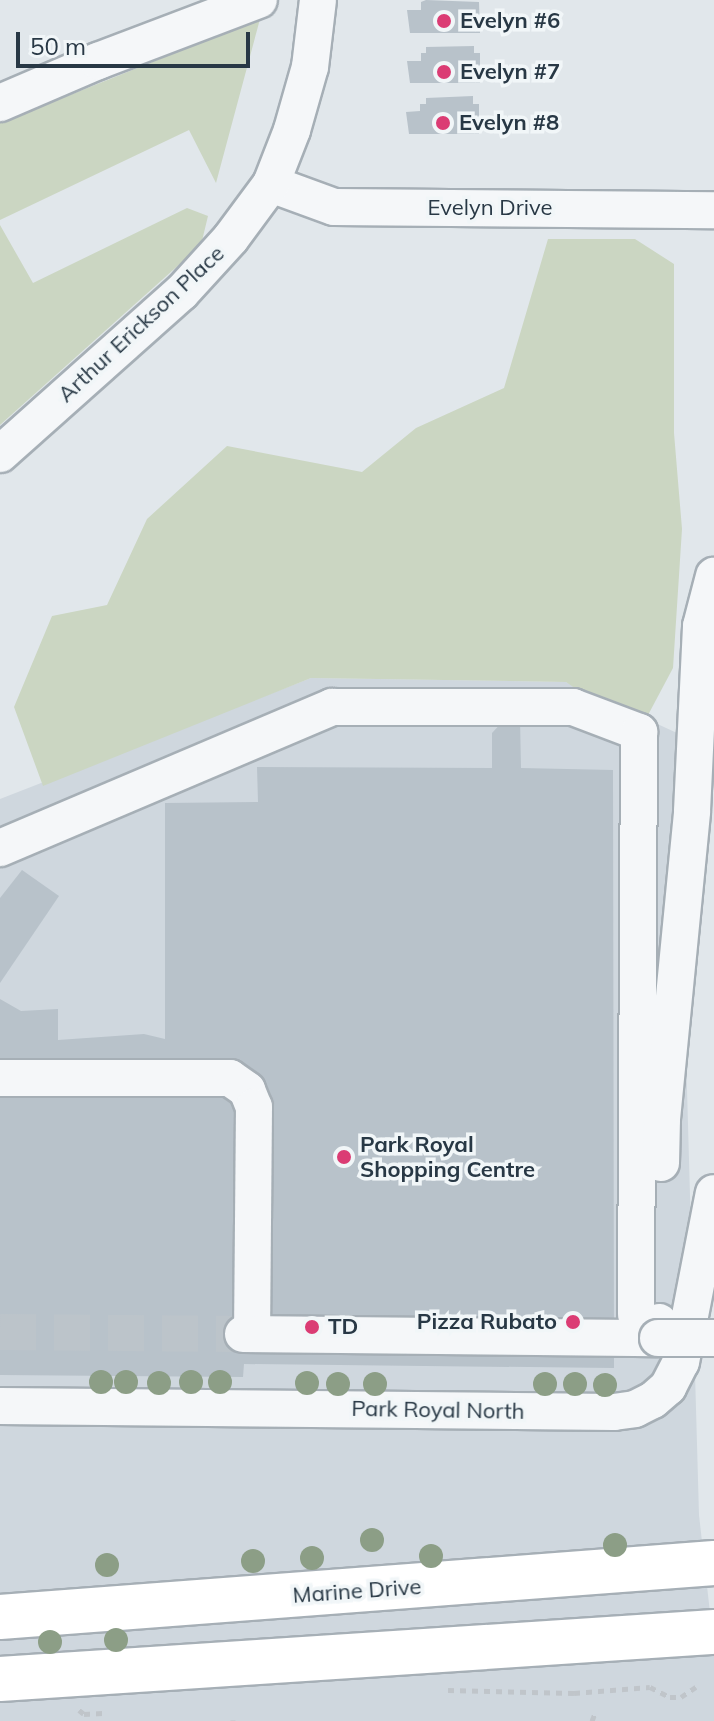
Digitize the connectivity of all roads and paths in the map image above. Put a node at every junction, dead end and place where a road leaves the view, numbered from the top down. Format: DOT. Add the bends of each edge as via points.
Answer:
graph roads {
  1 [pos="259,0"];
  2 [pos="318,0"];
  3 [pos="0,103"];
  4 [pos="271,184"];
  5 [pos="714,210"];
  6 [pos="0,454"];
  7 [pos="714,576"];
  8 [pos="0,848"];
  9 [pos="0,1078"];
  10 [pos="714,1193"];
  11 [pos="647,1326"];
  12 [pos="714,1338"];
  13 [pos="0,1406"];
  14 [pos="714,1563"];
  15 [pos="0,1617"];
  16 [pos="714,1632"];
  17 [pos="43,1676"];
  18 [pos="0,1679"];
  19 [pos="696,1687"];
  20 [pos="442,1689"];
  21 [pos="115,1712"];
  22 [pos="595,1713"];
  23 [pos="592,1721"];
  1 -- 3 [label="street"];
  2 -- 4 [label="street, Arthur Erickson Place" via="310,67"];
  4 -- 5 [label="street, Evelyn Drive" via="334,207"];
  4 -- 6 [label="street, Arthur Erickson Place" via="181,293"];
  7 -- 11 [label="street" via="701,626 692,811"];
  8 -- 11 [label="street" via="332,707 573,707 639,732"];
  9 -- 11 [label="street" via="230,1078 247,1090 254,1107 248,1334"];
  10 -- 13 [label="street, Park Royal North" via="681,1362 668,1387 635,1409"];
  11 -- 12 [label="street, bridge"];
  14 -- 15 [label="main road, Marine Drive"];
  16 -- 17 [label="main road"];
  17 -- 18 [label="main road"];
  17 -- 21 [label="path" via="84,1714"];
  19 -- 20 [label="path" via="681,1697 650,1687 574,1693"];
  22 -- 23 [label="path"];
}
